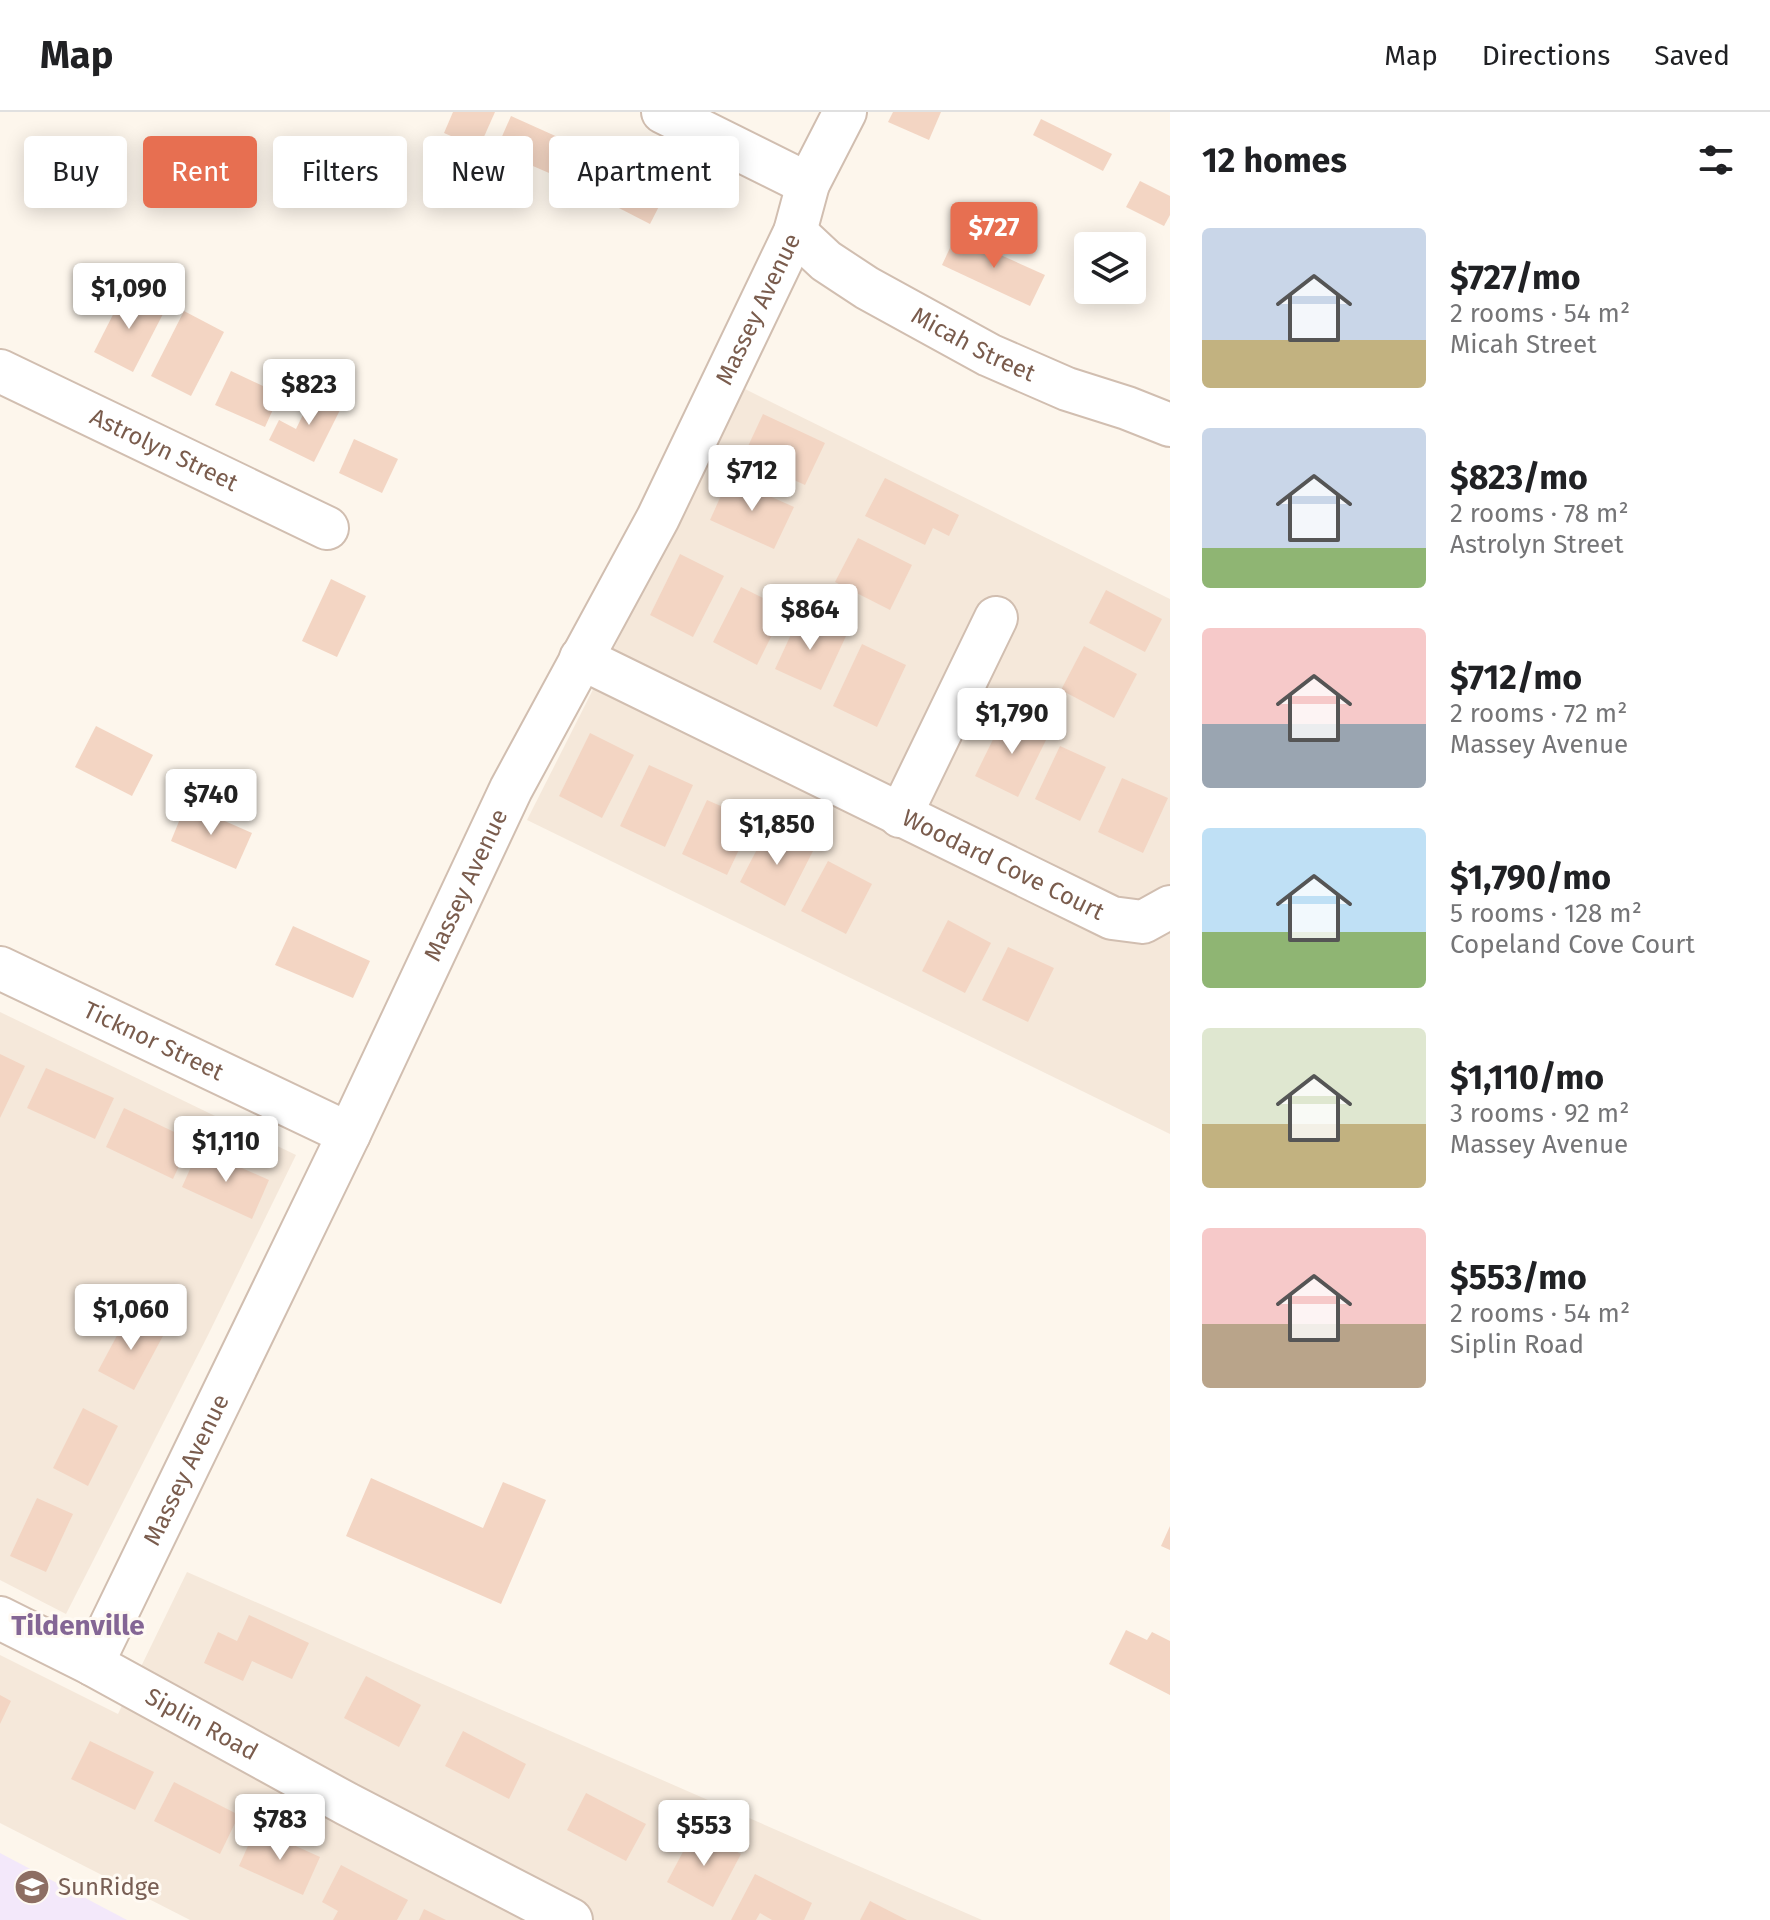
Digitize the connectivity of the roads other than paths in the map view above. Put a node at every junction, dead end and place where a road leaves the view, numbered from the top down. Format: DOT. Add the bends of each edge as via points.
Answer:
graph roads {
  1 [pos="663,112"];
  2 [pos="845,112"];
  3 [pos="808,184"];
  4 [pos="795,232"];
  5 [pos="0,371"];
  6 [pos="1170,425"];
  7 [pos="327,528"];
  8 [pos="996,618"];
  9 [pos="581,658"];
  10 [pos="900,816"];
  11 [pos="1170,907"];
  12 [pos="0,968"];
  13 [pos="349,1134"];
  14 [pos="0,1618"];
  15 [pos="92,1664"];
  16 [pos="571,1920"];
  1 -- 3 [label="street"];
  2 -- 3 [label="street, Massey Avenue"];
  3 -- 4 [label="street, Massey Avenue"];
  4 -- 6 [label="street, Micah Street" via="867,288 989,355"];
  4 -- 9 [label="street, Massey Avenue" via="658,518"];
  5 -- 7 [label="street, Astrolyn Street"];
  8 -- 10 [label="street"];
  9 -- 10 [label="street, Woodard Cove Court"];
  9 -- 13 [label="street, Massey Avenue" via="511,789"];
  10 -- 11 [label="street, Woodard Cove Court" via="1112,918 1143,922"];
  12 -- 13 [label="street, Ticknor Street"];
  13 -- 15 [label="street, Massey Avenue"];
  14 -- 15 [label="street, Siplin Road"];
  15 -- 16 [label="street, Siplin Road"];
}
